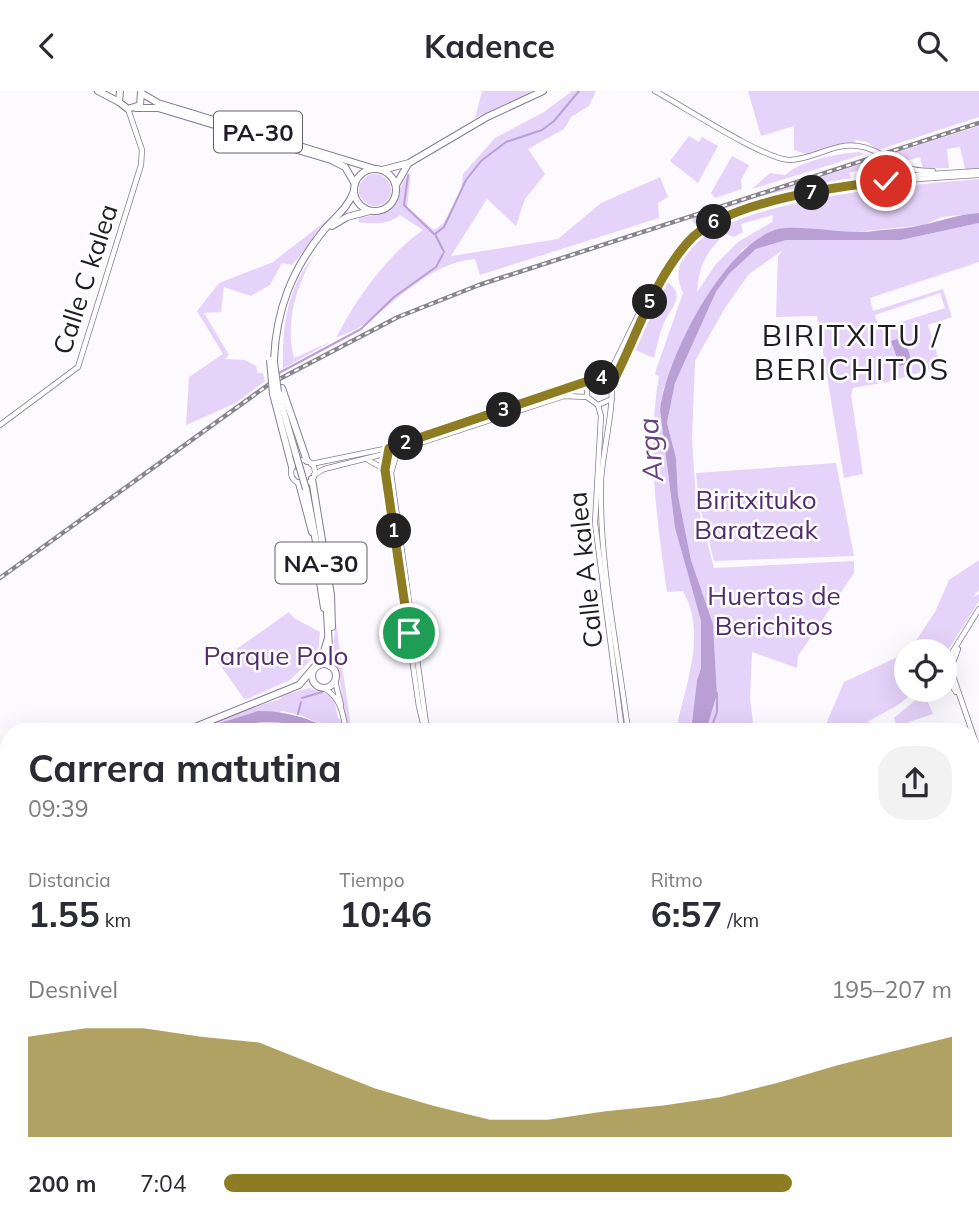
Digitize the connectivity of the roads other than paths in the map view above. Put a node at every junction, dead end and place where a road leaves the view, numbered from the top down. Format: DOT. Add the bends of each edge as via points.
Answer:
graph roads {
  1 [pos="98,91"];
  2 [pos="120,91"];
  3 [pos="543,91"];
  4 [pos="655,91"];
  5 [pos="141,92"];
  6 [pos="119,102"];
  7 [pos="136,108"];
  8 [pos="128,109"];
  9 [pos="409,163"];
  10 [pos="888,164"];
  11 [pos="379,169"];
  12 [pos="979,173"];
  13 [pos="948,175"];
  14 [pos="899,176"];
  15 [pos="874,179"];
  16 [pos="857,186"];
  17 [pos="396,187"];
  18 [pos="354,188"];
  19 [pos="776,199"];
  20 [pos="372,211"];
  21 [pos="317,239"];
  22 [pos="278,316"];
  23 [pos="274,360"];
  24 [pos="602,378"];
  25 [pos="591,380"];
  26 [pos="612,384"];
  27 [pos="278,391"];
  28 [pos="587,397"];
  29 [pos="612,399"];
  30 [pos="598,405"];
  31 [pos="0,425"];
  32 [pos="390,451"];
  33 [pos="396,455"];
  34 [pos="364,459"];
  35 [pos="309,462"];
  36 [pos="292,467"];
  37 [pos="385,470"];
  38 [pos="313,477"];
  39 [pos="299,484"];
  40 [pos="609,587"];
  41 [pos="606,607"];
  42 [pos="979,611"];
  43 [pos="614,625"];
  44 [pos="409,633"];
  45 [pos="327,644"];
  46 [pos="957,646"];
  47 [pos="957,650"];
  48 [pos="416,652"];
  49 [pos="330,666"];
  50 [pos="314,668"];
  51 [pos="414,672"];
  52 [pos="335,681"];
  53 [pos="299,685"];
  54 [pos="957,685"];
  55 [pos="316,686"];
  56 [pos="324,689"];
  57 [pos="957,696"];
  58 [pos="342,710"];
  59 [pos="204,723"];
  60 [pos="344,723"];
  61 [pos="424,723"];
  62 [pos="426,723"];
  63 [pos="621,723"];
  64 [pos="627,723"];
  65 [pos="966,723"];
  66 [pos="969,723"];
  1 -- 6 [label="highway"];
  2 -- 6 [label="highway"];
  3 -- 9 [label="highway" via="487,117"];
  4 -- 10 [label="main road" via="767,154 793,160 852,145 867,148"];
  5 -- 7 [label="highway, PA-30" via="142,101"];
  5 -- 11 [label="highway, PA-30" via="158,103"];
  6 -- 8 [label="highway"];
  7 -- 8 [label="highway, PA-30"];
  7 -- 18 [label="highway, PA-30" via="158,109 331,160 345,167"];
  8 -- 31 [label="main road, Calle C kalea" via="142,150 141,165 78,367"];
  9 -- 11 [label="highway"];
  9 -- 17 [label="highway"];
  10 -- 13 [label="main road"];
  10 -- 14 [label="main road"];
  10 -- 15 [label="main road"];
  11 -- 17 [label="highway" via="390,175"];
  11 -- 18 [label="highway" via="362,173"];
  12 -- 13 [label="main road"];
  13 -- 14 [label="main road"];
  13 -- 16 [label="main road"];
  14 -- 15 [label="main road"];
  14 -- 16 [label="main road"];
  15 -- 19 [label="main road"];
  16 -- 19 [label="main road"];
  17 -- 20 [label="highway" via="391,203"];
  18 -- 20 [label="highway, PA-30" via="360,204"];
  18 -- 21 [label="highway, NA-30" via="349,204"];
  19 -- 24 [label="main road" via="723,213 685,239"];
  19 -- 26 [label="main road" via="721,219 688,242 653,296"];
  20 -- 21 [label="highway, NA-30" via="347,217"];
  21 -- 22 [label="highway, NA-30" via="291,281"];
  22 -- 23 [label="highway, NA-30"];
  22 -- 23 [label="highway" via="273,330"];
  23 -- 27 [label="highway, NA-30, bridge"];
  24 -- 25 [label="main road"];
  24 -- 26 [label="main road"];
  25 -- 28 [label="main road"];
  25 -- 32 [label="main road"];
  26 -- 29 [label="main road"];
  27 -- 35 [label="highway"];
  27 -- 36 [label="highway"];
  27 -- 45 [label="highway, NA-30, bridge" via="306,489 326,595"];
  28 -- 30 [label="main road"];
  28 -- 33 [label="main road" via="564,396 405,448"];
  29 -- 30 [label="main road"];
  29 -- 40 [label="main road" via="601,477"];
  30 -- 41 [label="main road, Calle A kalea" via="595,523"];
  32 -- 33 [label="main road"];
  32 -- 33 [label="main road"];
  32 -- 34 [label="main road"];
  32 -- 35 [label="main road"];
  32 -- 37 [label="main road"];
  33 -- 48 [label="main road" via="391,473"];
  34 -- 37 [label="main road"];
  34 -- 38 [label="main road" via="324,469"];
  35 -- 36 [label="main road" via="298,461"];
  35 -- 38 [label="main road"];
  36 -- 39 [label="main road" via="292,477"];
  37 -- 44 [label="main road"];
  38 -- 39 [label="main road"];
  38 -- 45 [label="highway" via="332,604"];
  39 -- 45 [label="highway" via="316,556"];
  40 -- 41 [label="main road"];
  40 -- 43 [label="main road"];
  41 -- 43 [label="main road"];
  41 -- 63 [label="main road, Calle A kalea"];
  42 -- 46 [label="main road"];
  42 -- 47 [label="main road"];
  43 -- 64 [label="main road"];
  44 -- 48 [label="main road"];
  44 -- 51 [label="main road"];
  45 -- 49 [label="highway"];
  45 -- 50 [label="highway, NA-30"];
  48 -- 51 [label="main road"];
  48 -- 62 [label="main road"];
  49 -- 50 [label="highway"];
  49 -- 52 [label="highway"];
  50 -- 53 [label="highway, NA-30"];
  50 -- 55 [label="highway"];
  51 -- 61 [label="main road"];
  52 -- 56 [label="highway"];
  52 -- 58 [label="main road"];
  53 -- 55 [label="highway"];
  53 -- 59 [label="highway, NA-30"];
  54 -- 66 [label="main road"];
  55 -- 56 [label="highway"];
  56 -- 58 [label="main road" via="334,695"];
  57 -- 65 [label="main road"];
  58 -- 60 [label="main road"];
}
